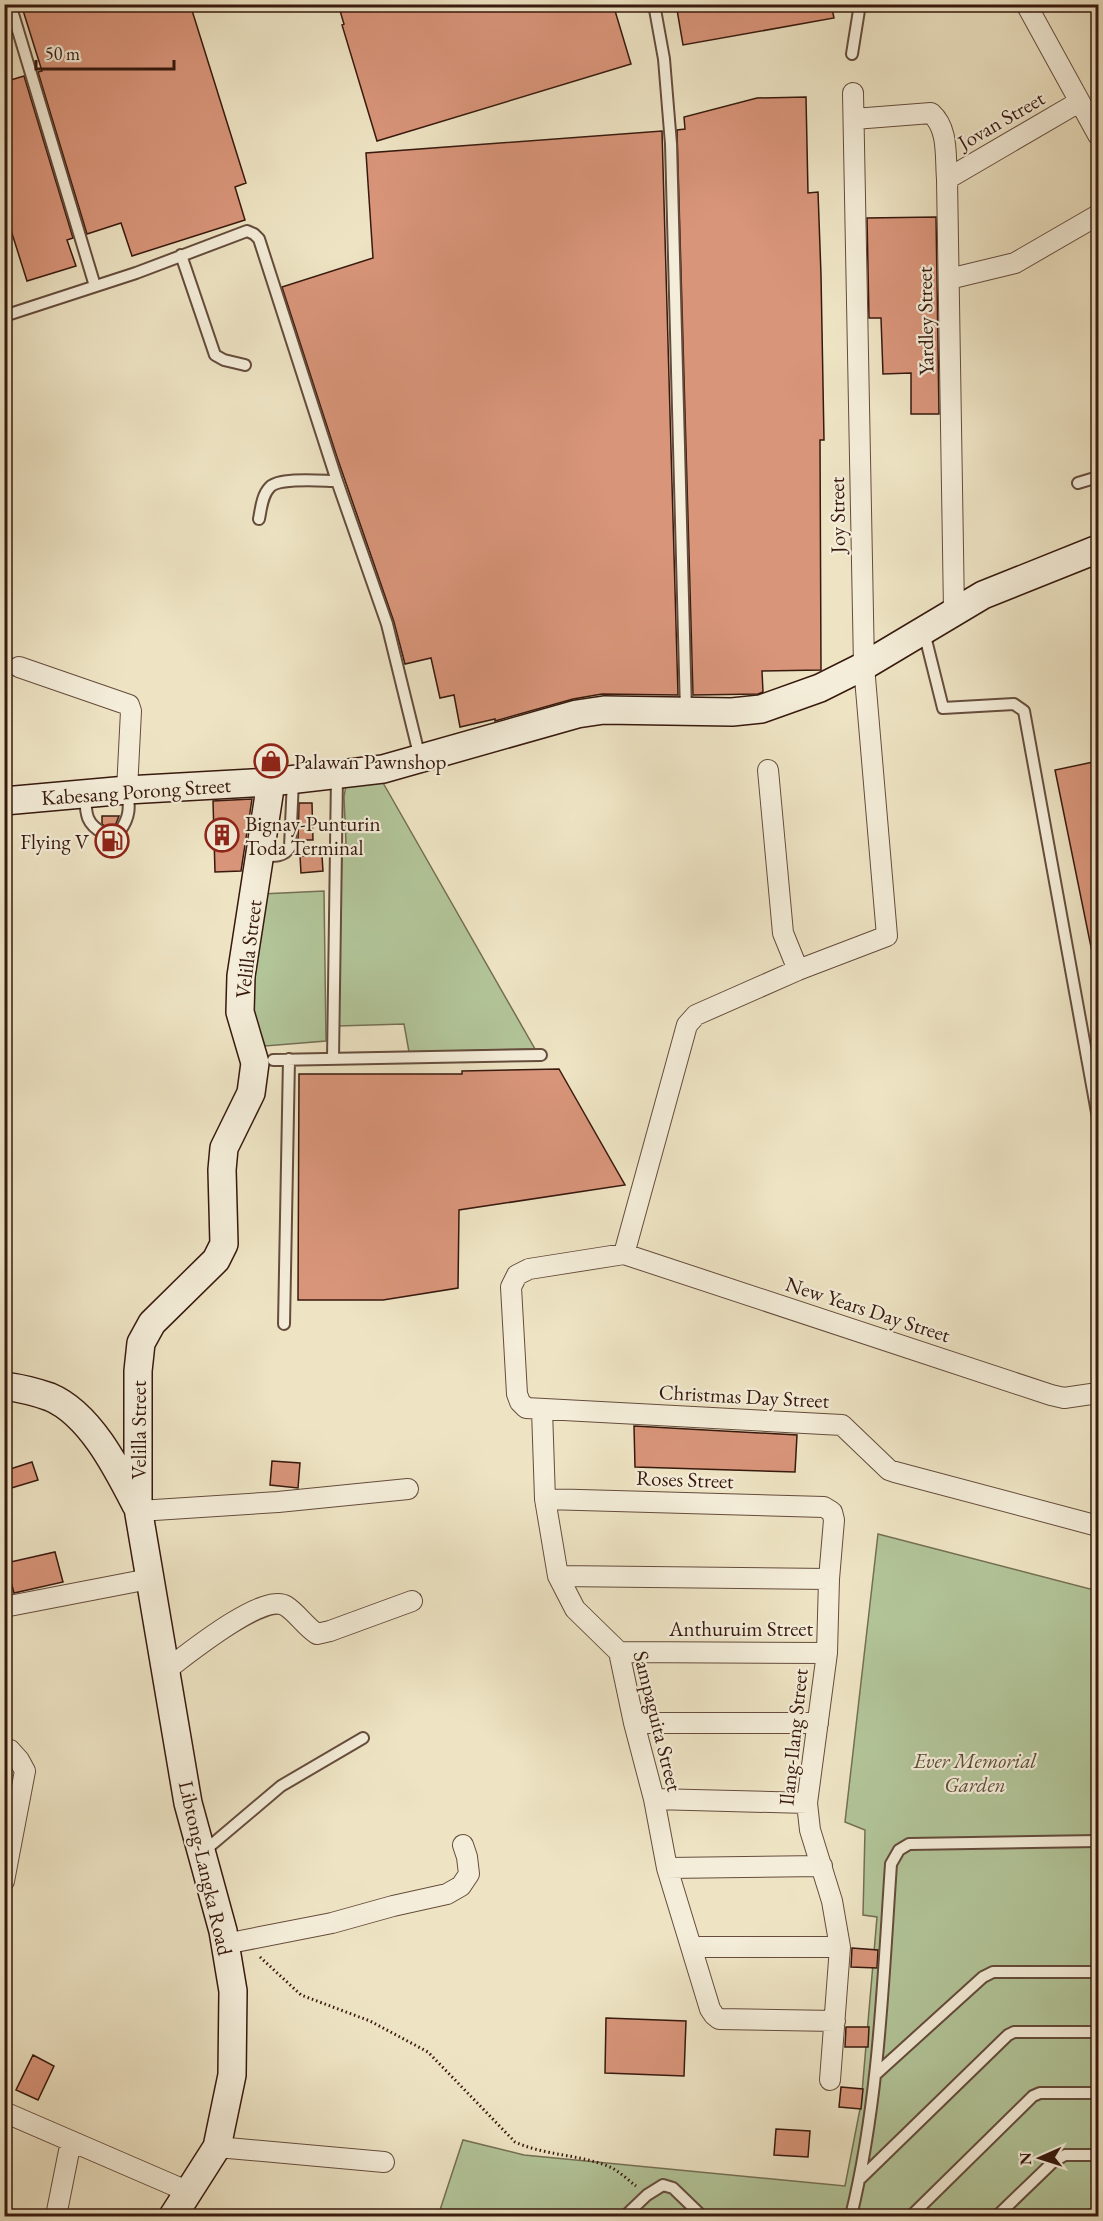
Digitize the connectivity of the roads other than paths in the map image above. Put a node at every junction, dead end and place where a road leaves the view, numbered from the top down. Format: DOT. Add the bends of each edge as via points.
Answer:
graph roads {
  1 [pos="10,4"];
  2 [pos="654,4"];
  3 [pos="860,4"];
  4 [pos="1026,4"];
  5 [pos="852,54"];
  6 [pos="853,93"];
  7 [pos="1079,102"];
  8 [pos="854,119"];
  9 [pos="1098,135"];
  10 [pos="947,178"];
  11 [pos="1098,215"];
  12 [pos="181,255"];
  13 [pos="949,279"];
  14 [pos="95,286"];
  15 [pos="4,316"];
  16 [pos="245,364"];
  17 [pos="1098,477"];
  18 [pos="337,481"];
  19 [pos="1078,483"];
  20 [pos="259,519"];
  21 [pos="1098,549"];
  22 [pos="954,611"];
  23 [pos="923,629"];
  24 [pos="864,666"];
  25 [pos="20,667"];
  26 [pos="686,711"];
  27 [pos="421,759"];
  28 [pos="768,771"];
  29 [pos="337,776"];
  30 [pos="127,790"];
  31 [pos="281,792"];
  32 [pos="85,794"];
  33 [pos="4,801"];
  34 [pos="120,831"];
  35 [pos="103,833"];
  36 [pos="798,970"];
  37 [pos="542,1055"];
  38 [pos="289,1059"];
  39 [pos="333,1059"];
  40 [pos="273,1060"];
  41 [pos="1098,1118"];
  42 [pos="624,1254"];
  43 [pos="284,1324"];
  44 [pos="4,1386"];
  45 [pos="1098,1393"];
  46 [pos="542,1410"];
  47 [pos="408,1490"];
  48 [pos="545,1499"];
  49 [pos="824,1507"];
  50 [pos="139,1510"];
  51 [pos="1098,1526"];
  52 [pos="558,1576"];
  53 [pos="149,1579"];
  54 [pos="829,1579"];
  55 [pos="412,1601"];
  56 [pos="4,1607"];
  57 [pos="619,1652"];
  58 [pos="827,1653"];
  59 [pos="165,1671"];
  60 [pos="634,1723"];
  61 [pos="818,1723"];
  62 [pos="363,1738"];
  63 [pos="4,1750"];
  64 [pos="654,1799"];
  65 [pos="807,1803"];
  66 [pos="1098,1841"];
  67 [pos="463,1845"];
  68 [pos="201,1854"];
  69 [pos="822,1866"];
  70 [pos="668,1868"];
  71 [pos="4,1881"];
  72 [pos="225,1944"];
  73 [pos="693,1947"];
  74 [pos="840,1947"];
  75 [pos="1098,1972"];
  76 [pos="835,2021"];
  77 [pos="1098,2032"];
  78 [pos="876,2074"];
  79 [pos="830,2080"];
  80 [pos="1098,2093"];
  81 [pos="4,2112"];
  82 [pos="71,2141"];
  83 [pos="217,2147"];
  84 [pos="1098,2155"];
  85 [pos="384,2162"];
  86 [pos="860,2178"];
  87 [pos="189,2193"];
  88 [pos="1098,2215"];
  89 [pos="56,2217"];
  90 [pos="173,2217"];
  91 [pos="625,2217"];
  92 [pos="702,2217"];
  93 [pos="851,2217"];
  94 [pos="911,2217"];
  95 [pos="997,2217"];
  96 [pos="1088,2217"];
  1 -- 14 [label="lane"];
  2 -- 26 [label="lane" via="664,59 671,144"];
  3 -- 5 [label="lane"];
  4 -- 7 [label="street"];
  6 -- 8 [label="street, Joy Street"];
  7 -- 9 [label="street"];
  7 -- 10 [label="street, Jovan Street"];
  8 -- 10 [label="street, Yardley Street" via="931,113 940,121 944,133"];
  8 -- 24 [label="street, Joy Street"];
  10 -- 13 [label="street, Yardley Street"];
  11 -- 13 [label="street" via="1015,263"];
  12 -- 14 [label="lane"];
  12 -- 16 [label="lane" via="215,355"];
  12 -- 18 [label="lane" via="247,231 259,239"];
  13 -- 22 [label="street, Yardley Street"];
  14 -- 15 [label="lane"];
  17 -- 19 [label="lane"];
  18 -- 20 [label="lane" via="281,481 270,486"];
  18 -- 27 [label="lane" via="387,624"];
  21 -- 22 [label="main road, Kabesang Porong Street" via="983,594"];
  22 -- 23 [label="main road, Kabesang Porong Street"];
  23 -- 24 [label="main road, Kabesang Porong Street"];
  23 -- 41 [label="lane" via="943,708 1014,704 1024,711"];
  24 -- 26 [label="main road, Kabesang Porong Street" via="820,688 761,709"];
  24 -- 36 [label="street, Joy Street" via="887,936"];
  25 -- 30 [label="street" via="129,705"];
  26 -- 27 [label="main road, Kabesang Porong Street" via="604,710 577,714"];
  27 -- 29 [label="main road, Kabesang Porong Street"];
  28 -- 36 [label="street" via="783,933"];
  29 -- 31 [label="main road, Kabesang Porong Street"];
  29 -- 39 [label="lane"];
  30 -- 31 [label="main road, Kabesang Porong Street"];
  30 -- 32 [label="main road, Kabesang Porong Street"];
  30 -- 34 [label="lane" via="128,820"];
  31 -- 50 [label="main road, Velilla Street" via="260,856 241,976 240,1012 255,1063 251,1093 224,1148 224,1244 216,1260 152,1323 141,1343"];
  32 -- 33 [label="main road, Kabesang Porong Street"];
  32 -- 35 [label="lane" via="87,817 93,828"];
  36 -- 42 [label="street" via="696,1015 687,1025"];
  37 -- 39 [label="lane"];
  38 -- 39 [label="lane"];
  38 -- 40 [label="lane"];
  38 -- 43 [label="lane"];
  42 -- 45 [label="street, New Years Day Street" via="1051,1395 1064,1398"];
  42 -- 46 [label="street" via="529,1269 517,1275 511,1287 517,1394 526,1408"];
  44 -- 50 [label="main road" via="50,1398 73,1412 110,1455"];
  46 -- 48 [label="street, Sampaguita Street"];
  46 -- 51 [label="street, Christmas Day Street" via="842,1425 889,1470"];
  47 -- 50 [label="street"];
  48 -- 49 [label="street, Roses Street"];
  48 -- 52 [label="street, Sampaguita Street"];
  49 -- 54 [label="street, Ilang-Ilang Street" via="832,1512 834,1520"];
  50 -- 53 [label="main road, Libtong-Langka Road"];
  52 -- 54 [label="street"];
  52 -- 57 [label="street, Sampaguita Street" via="575,1609"];
  53 -- 56 [label="street"];
  53 -- 59 [label="main road, Libtong-Langka Road"];
  54 -- 58 [label="street, Ilang-Ilang Street"];
  55 -- 59 [label="street" via="317,1634 285,1605 260,1606"];
  57 -- 58 [label="street, Anthuruim Street"];
  57 -- 60 [label="street, Sampaguita Street"];
  58 -- 61 [label="street, Ilang-Ilang Street"];
  59 -- 68 [label="main road, Libtong-Langka Road"];
  60 -- 61 [label="street"];
  60 -- 64 [label="street, Sampaguita Street"];
  61 -- 65 [label="street, Ilang-Ilang Street"];
  62 -- 68 [label="lane" via="281,1786"];
  63 -- 71 [label="street" via="10,1750 25,1771"];
  64 -- 65 [label="street"];
  64 -- 70 [label="street, Sampaguita Street"];
  65 -- 69 [label="street, Ilang-Ilang Street" via="810,1830"];
  66 -- 78 [label="lane" via="909,1844 899,1850 891,1864"];
  67 -- 72 [label="street" via="469,1874 464,1883 447,1894 332,1923"];
  68 -- 72 [label="main road, Libtong-Langka Road"];
  69 -- 70 [label="street"];
  69 -- 74 [label="street, Ilang-Ilang Street"];
  70 -- 73 [label="street, Sampaguita Street"];
  72 -- 83 [label="main road, Libtong-Langka Road" via="233,1991 232,2075"];
  73 -- 74 [label="street"];
  73 -- 76 [label="street, Sampaguita Street" via="710,2009 719,2019"];
  74 -- 76 [label="street, Ilang-Ilang Street"];
  75 -- 78 [label="lane" via="993,1972"];
  76 -- 79 [label="street, Ilang-Ilang Street"];
  77 -- 86 [label="lane" via="1008,2035"];
  78 -- 86 [label="lane"];
  80 -- 94 [label="lane" via="1033,2096"];
  81 -- 82 [label="street"];
  82 -- 87 [label="street"];
  82 -- 89 [label="street"];
  83 -- 85 [label="street"];
  83 -- 87 [label="main road, Libtong-Langka Road"];
  84 -- 95 [label="lane" via="1065,2155 1053,2162"];
  86 -- 93 [label="lane"];
  87 -- 90 [label="main road, Libtong-Langka Road"];
  88 -- 96 [label="lane"];
  91 -- 92 [label="lane" via="663,2185 669,2186"];
}
